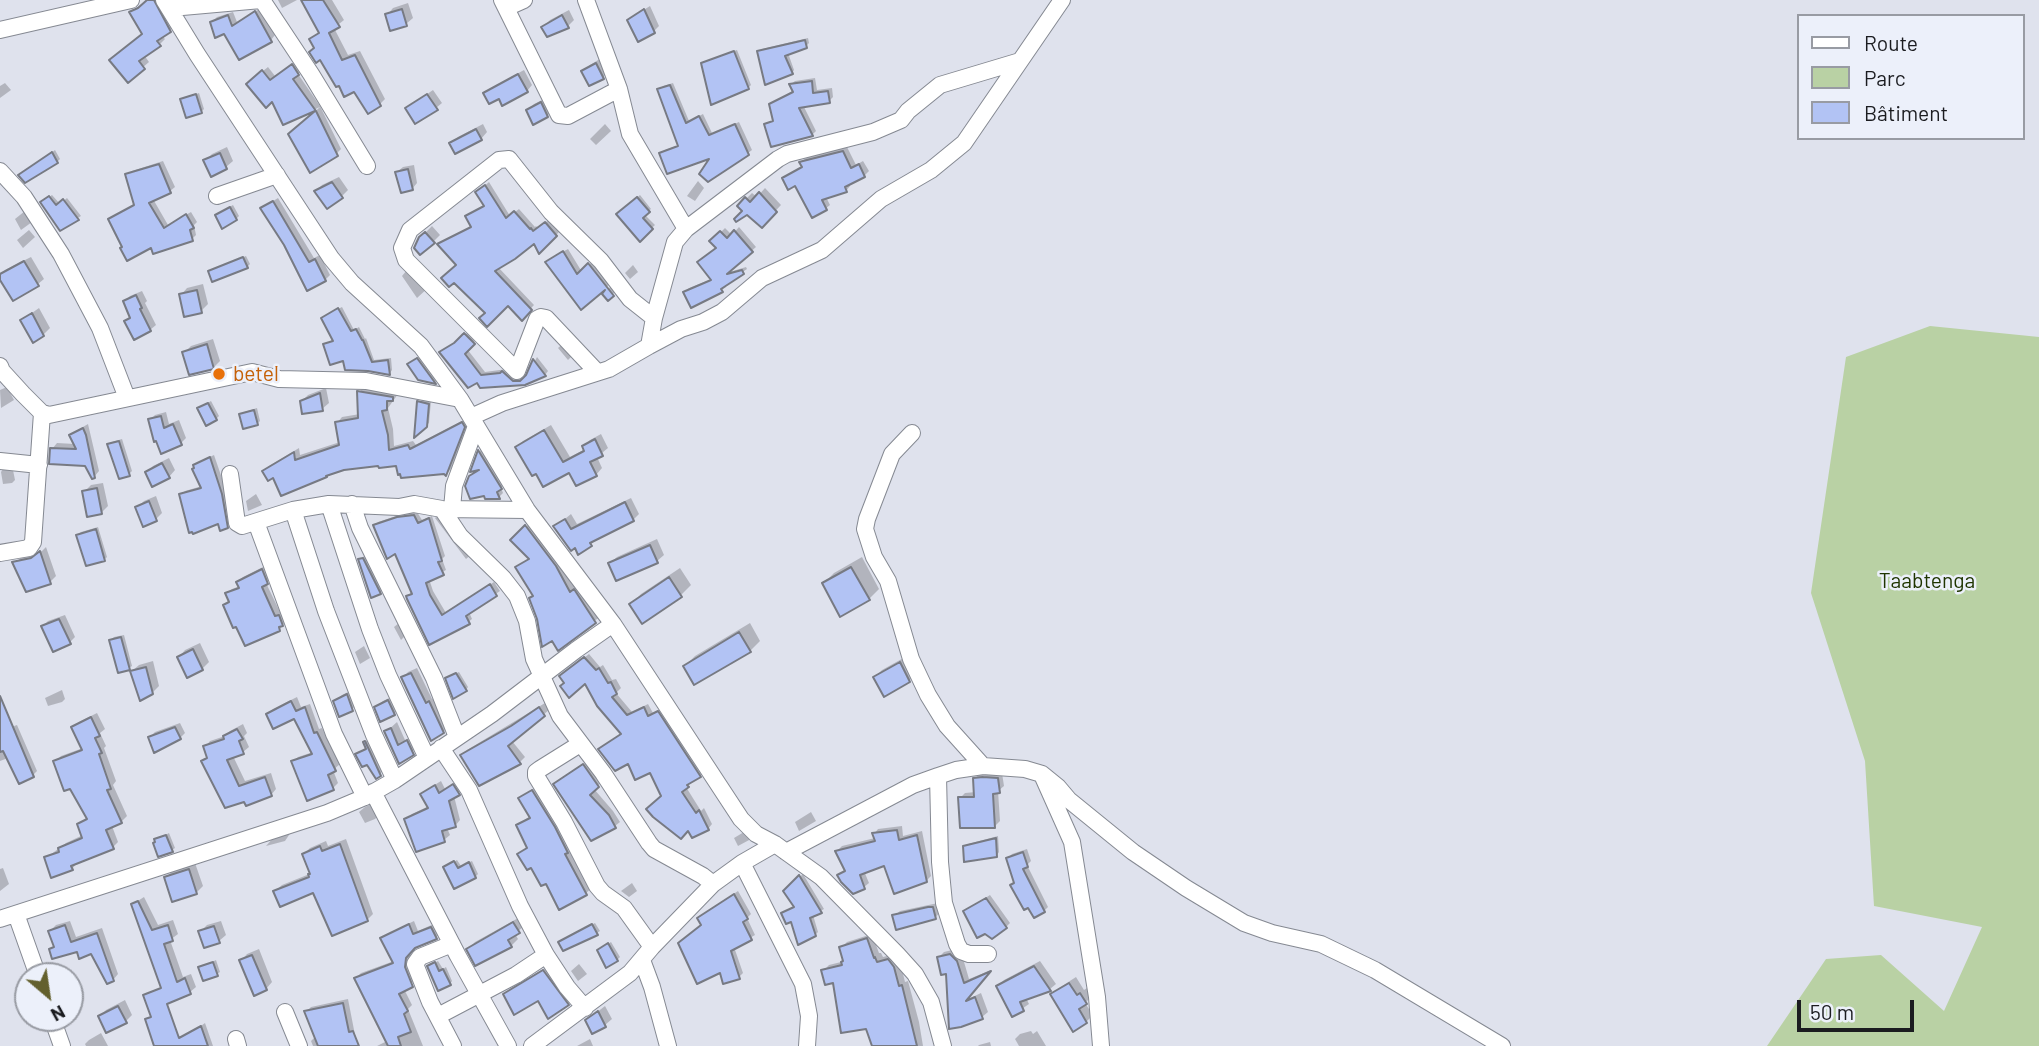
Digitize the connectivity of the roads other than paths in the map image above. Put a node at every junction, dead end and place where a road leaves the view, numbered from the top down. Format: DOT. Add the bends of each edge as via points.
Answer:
graph roads {
  1 [pos="131,0"];
  2 [pos="261,0"];
  3 [pos="524,0"];
  4 [pos="586,0"];
  5 [pos="1062,0"];
  6 [pos="239,1"];
  7 [pos="167,4"];
  8 [pos="504,4"];
  9 [pos="0,30"];
  10 [pos="1020,61"];
  11 [pos="619,89"];
  12 [pos="367,166"];
  13 [pos="0,172"];
  14 [pos="277,175"];
  15 [pos="217,196"];
  16 [pos="686,229"];
  17 [pos="654,318"];
  18 [pos="649,346"];
  19 [pos="1,370"];
  20 [pos="517,371"];
  21 [pos="597,372"];
  22 [pos="524,395"];
  23 [pos="127,398"];
  24 [pos="460,398"];
  25 [pos="42,413"];
  26 [pos="474,422"];
  27 [pos="912,433"];
  28 [pos="0,461"];
  29 [pos="38,465"];
  30 [pos="230,474"];
  31 [pos="329,504"];
  32 [pos="352,504"];
  33 [pos="447,509"];
  34 [pos="293,510"];
  35 [pos="527,510"];
  36 [pos="256,522"];
  37 [pos="0,553"];
  38 [pos="613,624"];
  39 [pos="541,677"];
  40 [pos="457,737"];
  41 [pos="580,744"];
  42 [pos="441,748"];
  43 [pos="427,758"];
  44 [pos="983,766"];
  45 [pos="1042,774"];
  46 [pos="938,776"];
  47 [pos="395,780"];
  48 [pos="369,794"];
  49 [pos="780,848"];
  50 [pos="742,863"];
  51 [pos="713,884"];
  52 [pos="16,914"];
  53 [pos="0,919"];
  54 [pos="452,944"];
  55 [pos="647,954"];
  56 [pos="988,954"];
  57 [pos="547,956"];
  58 [pos="33,962"];
  59 [pos="479,994"];
  60 [pos="585,1008"];
  61 [pos="285,1012"];
  62 [pos="438,1016"];
  63 [pos="666,1045"];
  64 [pos="299,1046"];
  65 [pos="453,1046"];
  66 [pos="508,1046"];
  67 [pos="532,1046"];
  68 [pos="807,1046"];
  69 [pos="943,1046"];
  70 [pos="1101,1046"];
  71 [pos="1502,1046"];
  1 -- 9 [label="street"];
  2 -- 6 [label="street"];
  2 -- 12 [label="street"];
  3 -- 8 [label="street"];
  4 -- 11 [label="street"];
  5 -- 10 [label="street"];
  6 -- 7 [label="street"];
  7 -- 14 [label="street"];
  8 -- 11 [label="street" via="559,115 568,116"];
  10 -- 16 [label="street" via="940,85 901,120 873,132 787,154"];
  10 -- 18 [label="street" via="964,143 931,170 881,200 822,250 762,278 703,323"];
  11 -- 16 [label="street" via="630,134"];
  13 -- 23 [label="street" via="24,197 61,254 100,328"];
  14 -- 15 [label="street"];
  14 -- 24 [label="street" via="331,258 421,346"];
  16 -- 17 [label="street" via="673,246"];
  17 -- 18 [label="street"];
  17 -- 20 [label="street" via="630,299 509,159 499,160 410,230 402,253"];
  18 -- 21 [label="street"];
  19 -- 25 [label="street"];
  20 -- 21 [label="street" via="541,317"];
  20 -- 22 [label="street"];
  21 -- 22 [label="street"];
  22 -- 26 [label="street"];
  23 -- 24 [label="street" via="252,372 279,379 366,381"];
  23 -- 25 [label="street" via="68,412"];
  24 -- 26 [label="street"];
  25 -- 29 [label="street"];
  26 -- 33 [label="street"];
  26 -- 35 [label="street"];
  27 -- 44 [label="street" via="892,454 865,529 928,695 947,726"];
  28 -- 29 [label="street"];
  29 -- 37 [label="street" via="32,545"];
  30 -- 36 [label="street" via="238,524"];
  31 -- 32 [label="street"];
  31 -- 34 [label="street"];
  31 -- 43 [label="street" via="388,676"];
  32 -- 33 [label="street" via="399,507 414,503"];
  32 -- 40 [label="street" via="424,655"];
  33 -- 35 [label="street"];
  33 -- 39 [label="street" via="460,536 517,596"];
  34 -- 36 [label="street"];
  34 -- 47 [label="street" via="326,611"];
  35 -- 38 [label="street"];
  36 -- 48 [label="street" via="334,734"];
  38 -- 39 [label="street"];
  38 -- 49 [label="street" via="741,819"];
  39 -- 40 [label="street"];
  39 -- 41 [label="street"];
  40 -- 42 [label="street"];
  41 -- 51 [label="street" via="654,849"];
  41 -- 55 [label="street" via="537,771 537,776 597,886 624,908"];
  42 -- 43 [label="street"];
  42 -- 57 [label="street" via="469,790"];
  43 -- 47 [label="street"];
  44 -- 45 [label="street"];
  44 -- 46 [label="street"];
  45 -- 70 [label="street" via="1072,842"];
  45 -- 71 [label="street" via="1133,852 1244,923 1321,944"];
  46 -- 49 [label="street"];
  46 -- 56 [label="street" via="944,903 961,951"];
  47 -- 48 [label="street"];
  48 -- 52 [label="street" via="327,813"];
  48 -- 54 [label="street"];
  49 -- 50 [label="street"];
  49 -- 69 [label="street" via="821,877 915,974 931,1002"];
  50 -- 51 [label="street"];
  50 -- 68 [label="street" via="803,984 809,1016"];
  51 -- 55 [label="street"];
  52 -- 53 [label="street"];
  52 -- 58 [label="street"];
  54 -- 59 [label="street"];
  54 -- 62 [label="street" via="416,962"];
  55 -- 60 [label="street"];
  55 -- 63 [label="street"];
  57 -- 59 [label="street"];
  57 -- 60 [label="street"];
  59 -- 62 [label="street"];
  59 -- 66 [label="street"];
  60 -- 67 [label="street"];
  61 -- 64 [label="street"];
  62 -- 65 [label="street"];
}
